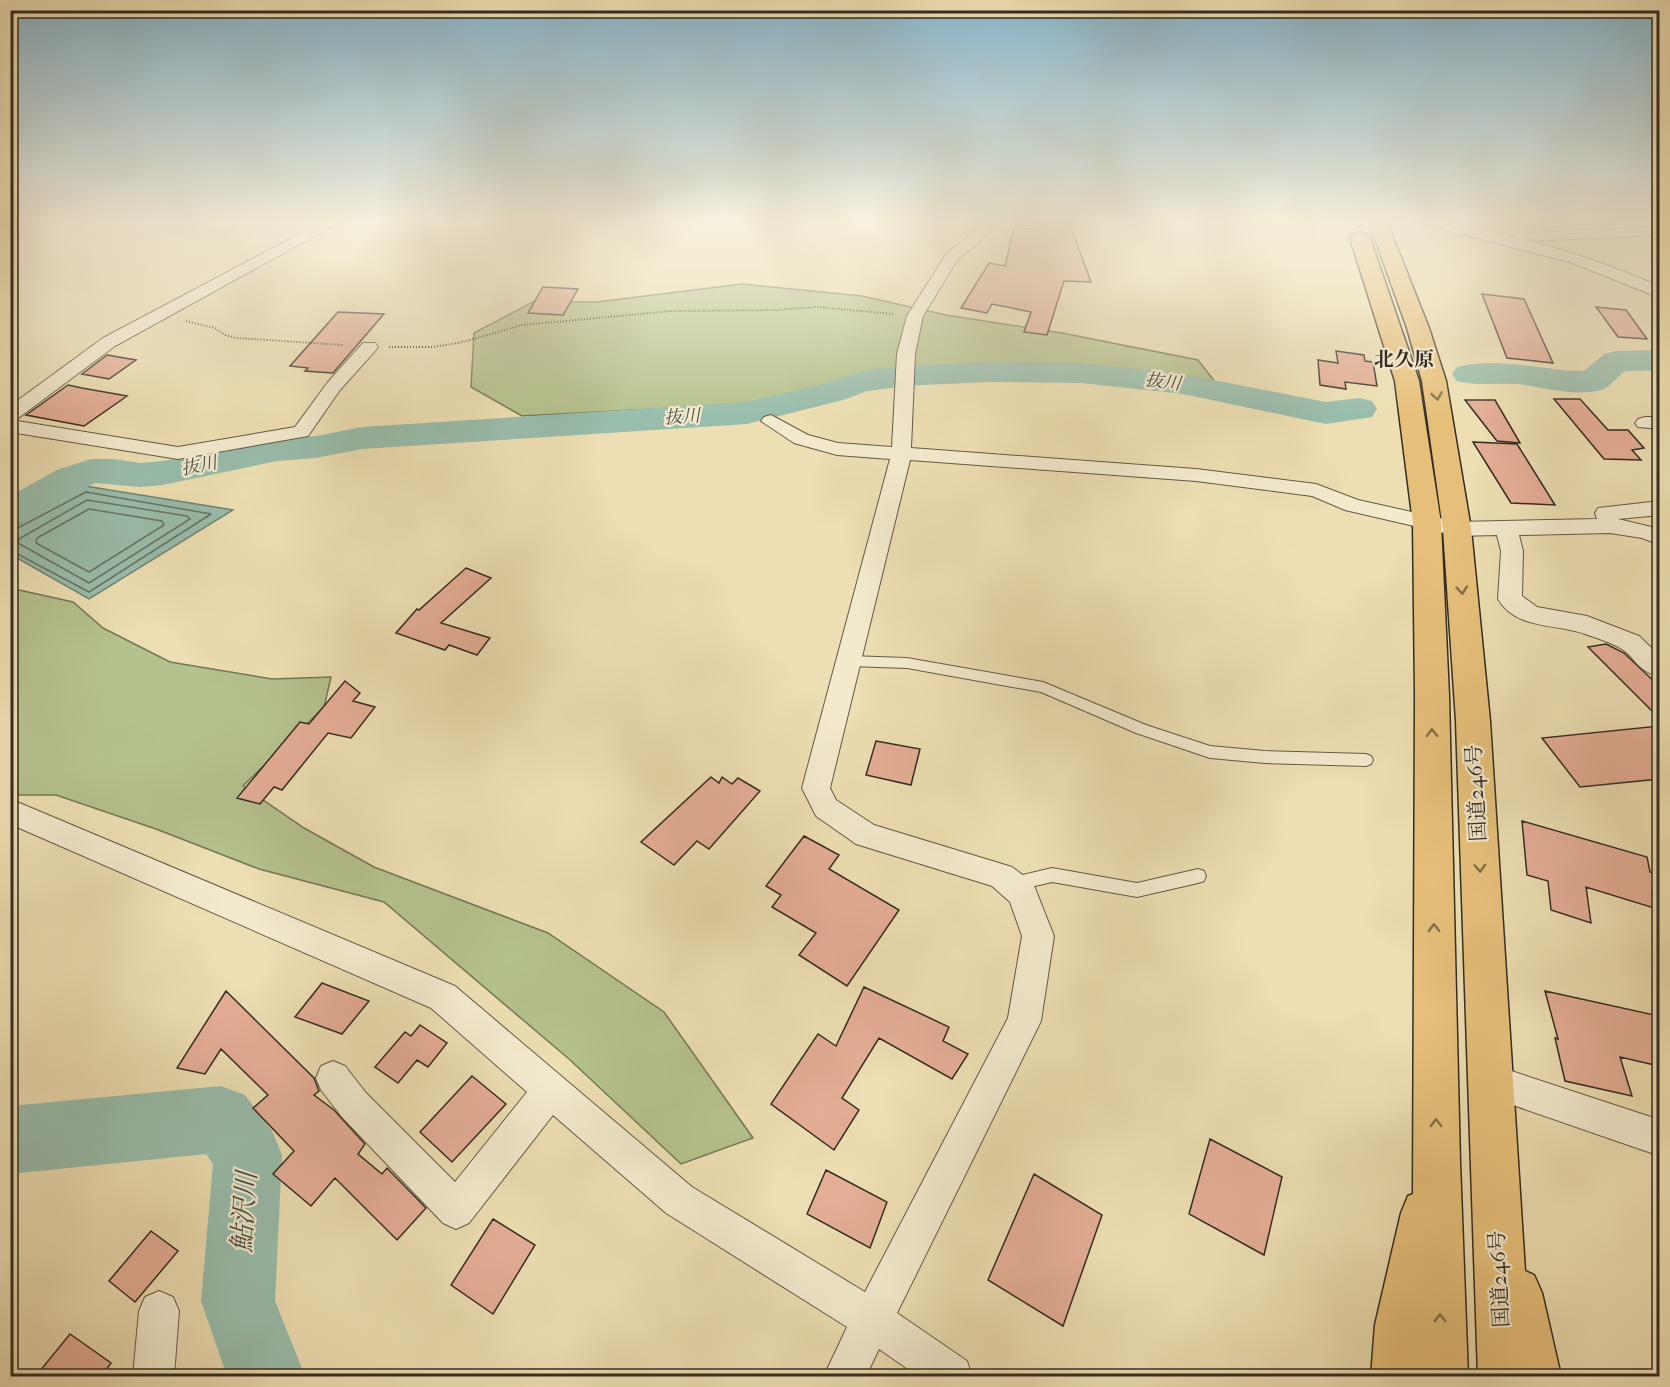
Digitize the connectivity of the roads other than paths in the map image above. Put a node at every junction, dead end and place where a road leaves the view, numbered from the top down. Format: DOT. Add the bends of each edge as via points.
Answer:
graph roads {
  1 [pos="212,287"];
  2 [pos="933,287"];
  3 [pos="1376,287"];
  4 [pos="1402,287"];
  5 [pos="369,347"];
  6 [pos="10,415"];
  7 [pos="771,422"];
  8 [pos="10,426"];
  9 [pos="900,455"];
  10 [pos="1659,508"];
  11 [pos="1442,526"];
  12 [pos="1610,526"];
  13 [pos="1506,529"];
  14 [pos="1659,538"];
  15 [pos="849,662"];
  16 [pos="1659,668"];
  17 [pos="1366,760"];
  18 [pos="10,811"];
  19 [pos="1198,876"];
  20 [pos="1012,885"];
  21 [pos="333,1078"];
  22 [pos="1490,1081"];
  23 [pos="551,1090"];
  24 [pos="1659,1138"];
  25 [pos="1436,1162"];
  26 [pos="1494,1186"];
  27 [pos="159,1311"];
  28 [pos="872,1319"];
  29 [pos="153,1377"];
  30 [pos="844,1377"];
  31 [pos="952,1377"];
  32 [pos="1398,1377"];
  33 [pos="1442,1377"];
  34 [pos="1505,1377"];
  35 [pos="1534,1377"];
  1 -- 6 [label="street" via="109,342"];
  2 -- 9 [label="street" via="915,316 904,379"];
  3 -- 11 [label="highway, 国道246号" via="1407,381"];
  4 -- 11 [label="highway, 国道246号, one-way" via="1434,381"];
  5 -- 8 [label="street" via="301,432 178,453"];
  7 -- 9 [label="street" via="801,440 837,449"];
  9 -- 11 [label="street" via="1196,476 1316,490 1352,505"];
  9 -- 15 [label="street"];
  10 -- 12 [label="street" via="1606,513"];
  11 -- 13 [label="street"];
  11 -- 22 [label="highway, 国道246号, one-way" via="1473,721"];
  25 -- 11 [label="highway, 国道246号, one-way" via="1432,696"];
  12 -- 13 [label="street"];
  12 -- 14 [label="street"];
  13 -- 16 [label="street" via="1512,551 1510,598 1530,614 1587,625 1630,642"];
  15 -- 17 [label="lane" via="907,663 1043,687 1141,729 1210,752"];
  15 -- 20 [label="street" via="816,788 826,808 866,835 1000,876"];
  18 -- 23 [label="street" via="443,997"];
  19 -- 20 [label="lane" via="1137,890 1052,875"];
  20 -- 28 [label="street" via="1022,893 1038,936 1024,1021"];
  21 -- 23 [label="street" via="354,1105 456,1210"];
  22 -- 24 [label="street"];
  22 -- 26 [label="highway, 国道246号"];
  23 -- 28 [label="street" via="679,1200"];
  25 -- 32 [label="highway" via="1401,1325"];
  33 -- 25 [label="highway, 国道246号, one-way"];
  26 -- 34 [label="highway, 国道246号"];
  26 -- 35 [label="highway"];
  27 -- 29 [label="street"];
  28 -- 30 [label="street"];
  28 -- 31 [label="street"];
}
